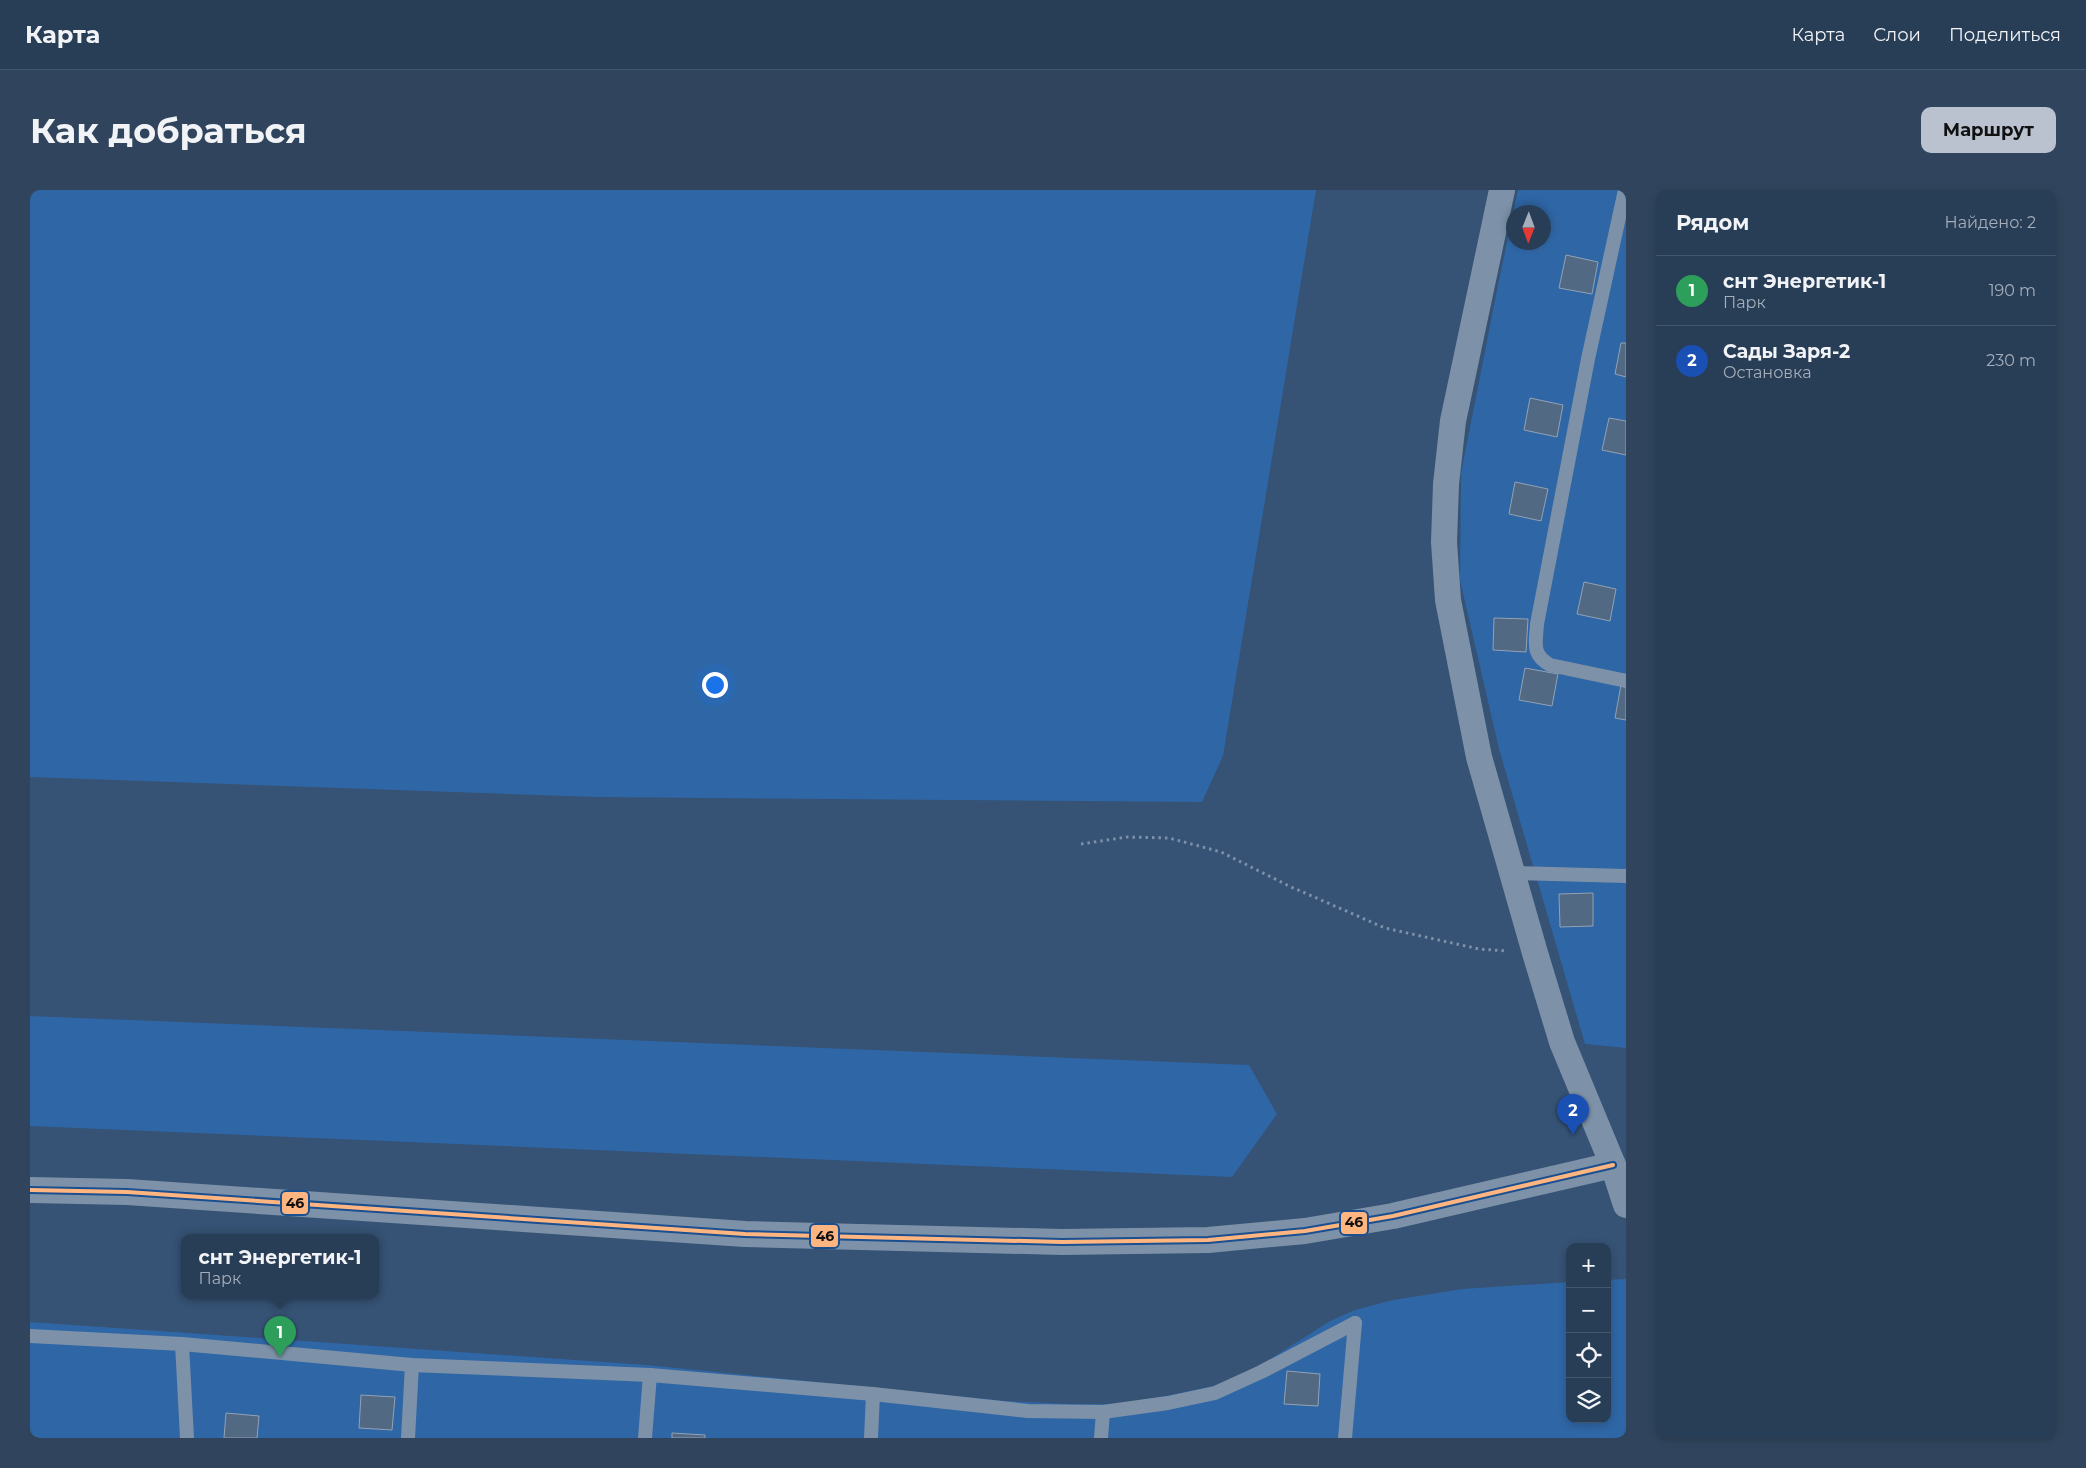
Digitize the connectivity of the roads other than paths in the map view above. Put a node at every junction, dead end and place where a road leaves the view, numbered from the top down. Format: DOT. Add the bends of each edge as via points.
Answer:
graph roads {
  1 [pos="1502,190"];
  2 [pos="1625,190"];
  3 [pos="1626,681"];
  4 [pos="1512,873"];
  5 [pos="1626,876"];
  6 [pos="1620,1164"];
  7 [pos="30,1190"];
  8 [pos="1626,1205"];
  9 [pos="30,1336"];
  10 [pos="182,1344"];
  11 [pos="412,1365"];
  12 [pos="650,1375"];
  13 [pos="874,1394"];
  14 [pos="1103,1412"];
  15 [pos="187,1438"];
  16 [pos="408,1438"];
  17 [pos="645,1438"];
  18 [pos="871,1438"];
  19 [pos="1101,1438"];
  20 [pos="1345,1438"];
  1 -- 4 [label="street" via="1453,421 1444,542 1448,600 1462,677 1479,757"];
  2 -- 3 [label="lane" via="1588,358 1537,624 1535,649 1541,660 1550,665"];
  4 -- 5 [label="lane"];
  4 -- 6 [label="street" via="1562,1042"];
  6 -- 7 [label="street" via="1393,1216 1305,1231 1208,1240 1062,1242 745,1234 127,1192"];
  6 -- 8 [label="street"];
  9 -- 10 [label="lane"];
  10 -- 11 [label="lane"];
  10 -- 15 [label="lane"];
  11 -- 12 [label="lane"];
  11 -- 16 [label="lane"];
  12 -- 13 [label="lane"];
  12 -- 17 [label="lane"];
  13 -- 14 [label="lane" via="1028,1411"];
  13 -- 18 [label="lane"];
  14 -- 19 [label="lane"];
  14 -- 20 [label="lane" via="1215,1393 1355,1324"];
}
